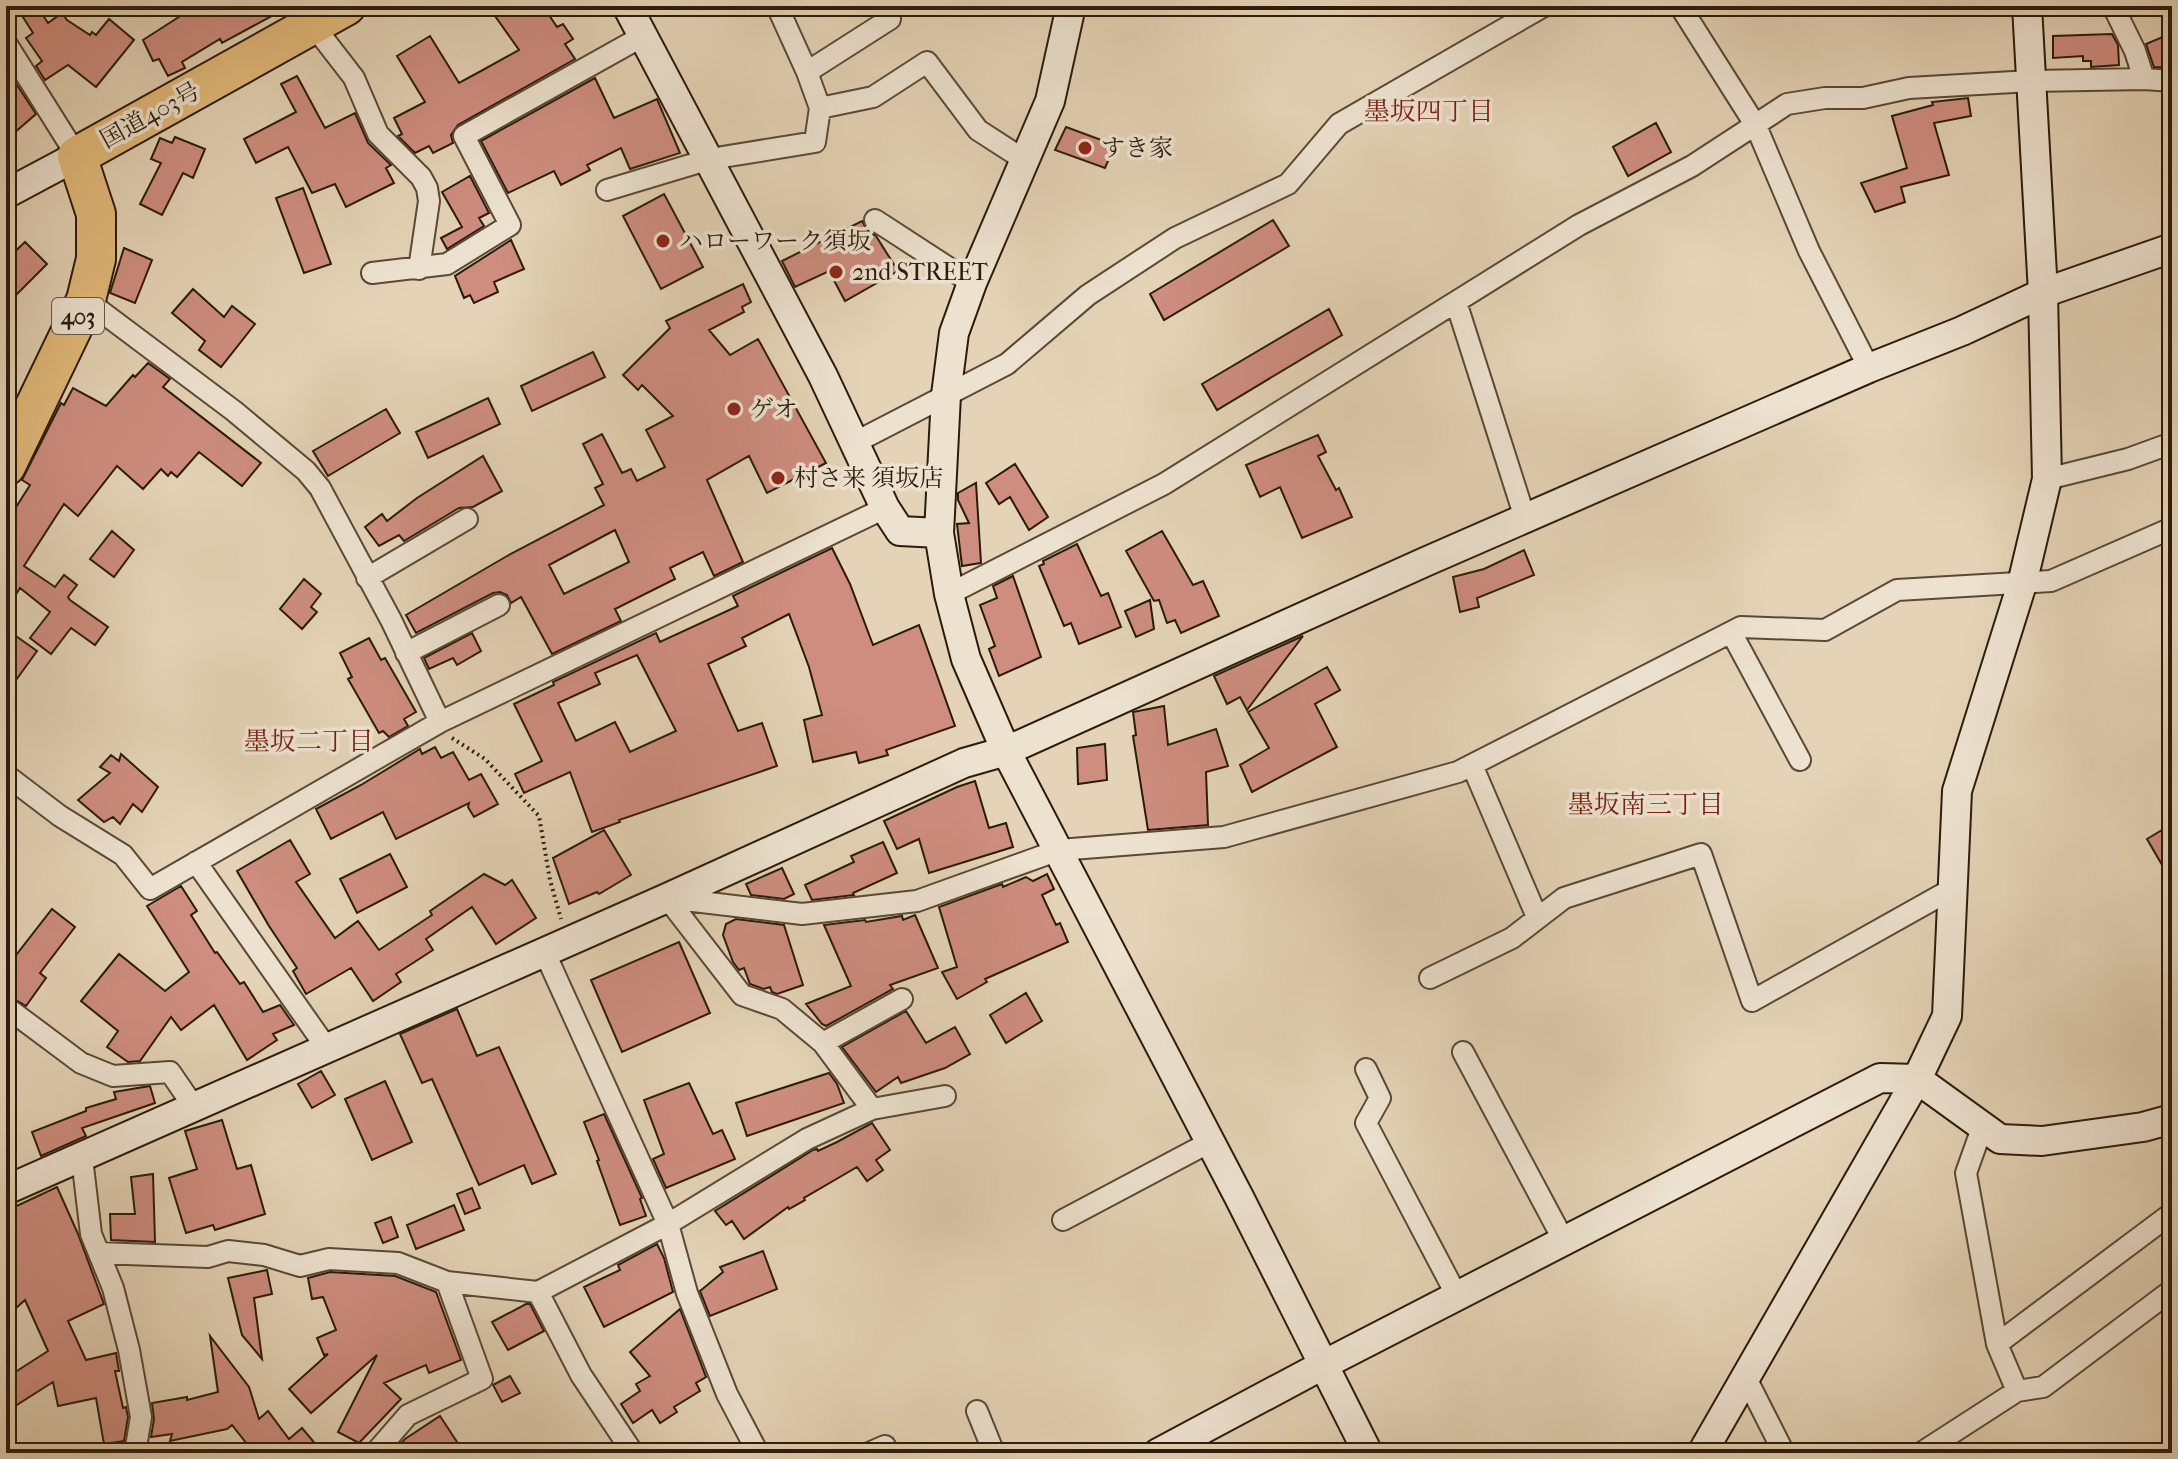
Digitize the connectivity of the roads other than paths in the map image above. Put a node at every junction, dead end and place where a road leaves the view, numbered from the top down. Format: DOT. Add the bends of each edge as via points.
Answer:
graph roads {
  1 [pos="346,6"];
  2 [pos="627,6"];
  3 [pos="1071,6"];
  4 [pos="1544,6"];
  5 [pos="1680,6"];
  6 [pos="2027,6"];
  7 [pos="2113,6"];
  8 [pos="785,9"];
  9 [pos="890,19"];
  10 [pos="313,25"];
  11 [pos="643,36"];
  12 [pos="6,43"];
  13 [pos="807,72"];
  14 [pos="2144,79"];
  15 [pos="2031,81"];
  16 [pos="2172,81"];
  17 [pos="820,108"];
  18 [pos="1756,126"];
  19 [pos="77,156"];
  20 [pos="710,159"];
  21 [pos="1026,161"];
  22 [pos="607,190"];
  23 [pos="6,194"];
  24 [pos="875,220"];
  25 [pos="2172,248"];
  26 [pos="419,269"];
  27 [pos="372,273"];
  28 [pos="972,283"];
  29 [pos="2043,293"];
  30 [pos="86,300"];
  31 [pos="1456,302"];
  32 [pos="1869,368"];
  33 [pos="946,395"];
  34 [pos="854,443"];
  35 [pos="2172,443"];
  36 [pos="6,466"];
  37 [pos="2047,479"];
  38 [pos="885,508"];
  39 [pos="1525,518"];
  40 [pos="467,519"];
  41 [pos="2172,528"];
  42 [pos="939,533"];
  43 [pos="367,578"];
  44 [pos="2022,584"];
  45 [pos="949,594"];
  46 [pos="499,605"];
  47 [pos="1731,632"];
  48 [pos="406,653"];
  49 [pos="440,722"];
  50 [pos="1006,751"];
  51 [pos="1800,760"];
  52 [pos="1472,765"];
  53 [pos="6,775"];
  54 [pos="1059,850"];
  55 [pos="196,862"];
  56 [pos="1952,889"];
  57 [pos="667,898"];
  58 [pos="1537,917"];
  59 [pos="556,946"];
  60 [pos="1430,978"];
  61 [pos="902,999"];
  62 [pos="6,1007"];
  63 [pos="823,1043"];
  64 [pos="326,1047"];
  65 [pos="1463,1052"];
  66 [pos="1366,1069"];
  67 [pos="1917,1079"];
  68 [pos="945,1096"];
  69 [pos="194,1107"];
  70 [pos="872,1109"];
  71 [pos="2172,1119"];
  72 [pos="1982,1128"];
  73 [pos="1210,1142"];
  74 [pos="82,1158"];
  75 [pos="6,1190"];
  76 [pos="2172,1213"];
  77 [pos="1063,1220"];
  78 [pos="668,1224"];
  79 [pos="1564,1241"];
  80 [pos="99,1253"];
  81 [pos="447,1282"];
  82 [pos="2172,1290"];
  83 [pos="538,1292"];
  84 [pos="1457,1296"];
  85 [pos="1997,1344"];
  86 [pos="1323,1365"];
  87 [pos="1745,1376"];
  88 [pos="2017,1391"];
  89 [pos="977,1411"];
  90 [pos="135,1453"];
  91 [pos="375,1453"];
  92 [pos="633,1453"];
  93 [pos="758,1453"];
  94 [pos="869,1453"];
  95 [pos="889,1453"];
  96 [pos="994,1453"];
  97 [pos="1158,1453"];
  98 [pos="1368,1453"];
  99 [pos="1702,1453"];
  100 [pos="1784,1453"];
  101 [pos="1921,1453"];
  1 -- 10 [label="highway, 国道403号"];
  2 -- 11 [label="street"];
  3 -- 21 [label="street" via="1050,101"];
  4 -- 33 [label="street" via="1339,124 1288,184 1175,238 1088,295 1007,364"];
  5 -- 18 [label="street"];
  6 -- 15 [label="street"];
  7 -- 14 [label="street"];
  8 -- 13 [label="street"];
  9 -- 13 [label="street"];
  10 -- 19 [label="highway, 国道403号"];
  10 -- 26 [label="street" via="354,78 378,134 427,188"];
  11 -- 20 [label="street"];
  11 -- 26 [label="street" via="464,136 510,225 447,264"];
  12 -- 19 [label="street"];
  13 -- 17 [label="street"];
  14 -- 15 [label="street"];
  14 -- 16 [label="street"];
  15 -- 18 [label="street" via="1909,88 1787,104"];
  15 -- 29 [label="street"];
  17 -- 20 [label="street" via="815,142"];
  17 -- 21 [label="street" via="873,97 927,62 978,130"];
  18 -- 31 [label="street" via="1579,225"];
  18 -- 32 [label="street" via="1809,251"];
  19 -- 23 [label="street"];
  19 -- 30 [label="highway, 国道403号 / 403" via="96,214 96,259"];
  20 -- 22 [label="street"];
  20 -- 34 [label="street"];
  21 -- 28 [label="street"];
  24 -- 28 [label="street"];
  25 -- 29 [label="street"];
  26 -- 27 [label="street"];
  28 -- 33 [label="street" via="954,333"];
  29 -- 32 [label="street"];
  29 -- 37 [label="street"];
  30 -- 36 [label="highway, 国道403号 / 403"];
  30 -- 43 [label="street" via="306,471"];
  31 -- 39 [label="street"];
  31 -- 45 [label="street" via="1164,484"];
  32 -- 39 [label="street"];
  33 -- 34 [label="street"];
  33 -- 42 [label="street"];
  34 -- 38 [label="street"];
  35 -- 37 [label="street"];
  37 -- 44 [label="street"];
  38 -- 42 [label="street" via="900,531"];
  38 -- 49 [label="street"];
  39 -- 50 [label="street"];
  40 -- 43 [label="street"];
  41 -- 44 [label="street" via="2051,581"];
  42 -- 45 [label="street"];
  43 -- 48 [label="street"];
  44 -- 47 [label="street" via="1897,590 1825,630 1741,627"];
  44 -- 56 [label="street" via="1957,791"];
  45 -- 50 [label="street" via="966,659"];
  46 -- 48 [label="street"];
  47 -- 51 [label="street"];
  47 -- 52 [label="street"];
  48 -- 49 [label="street"];
  49 -- 55 [label="street"];
  50 -- 54 [label="street"];
  50 -- 57 [label="street" via="964,763"];
  52 -- 54 [label="street" via="1224,837"];
  52 -- 58 [label="street"];
  53 -- 55 [label="street" via="123,855 150,889"];
  54 -- 57 [label="street" via="917,901 802,914"];
  54 -- 73 [label="street"];
  55 -- 64 [label="street"];
  56 -- 58 [label="street" via="1752,1001 1701,854 1564,898"];
  56 -- 67 [label="street" via="1947,1016"];
  57 -- 59 [label="street"];
  57 -- 63 [label="street" via="742,995 782,1009"];
  58 -- 60 [label="street" via="1512,938"];
  59 -- 64 [label="street"];
  59 -- 78 [label="street"];
  61 -- 63 [label="street"];
  62 -- 69 [label="street" via="81,1063 113,1076 170,1072"];
  63 -- 70 [label="street"];
  64 -- 69 [label="street"];
  65 -- 79 [label="street"];
  66 -- 84 [label="street" via="1380,1098 1366,1123"];
  67 -- 72 [label="street"];
  67 -- 79 [label="street" via="1880,1078"];
  67 -- 87 [label="street"];
  68 -- 70 [label="street"];
  69 -- 74 [label="street"];
  70 -- 78 [label="street" via="807,1139"];
  71 -- 72 [label="street" via="2042,1141 2000,1139"];
  72 -- 85 [label="street" via="1966,1173"];
  73 -- 77 [label="street"];
  73 -- 86 [label="street"];
  74 -- 75 [label="street"];
  74 -- 80 [label="street" via="91,1234"];
  76 -- 85 [label="street"];
  78 -- 83 [label="street"];
  78 -- 93 [label="street" via="687,1293 727,1394"];
  79 -- 84 [label="street"];
  80 -- 81 [label="street" via="208,1257 228,1251 300,1266 329,1259 398,1263"];
  80 -- 90 [label="street" via="134,1377 141,1417"];
  81 -- 83 [label="street"];
  81 -- 91 [label="street" via="482,1379 408,1415"];
  82 -- 88 [label="street" via="2043,1387"];
  83 -- 92 [label="street" via="581,1375"];
  84 -- 86 [label="street"];
  85 -- 88 [label="street"];
  86 -- 97 [label="street"];
  86 -- 98 [label="street"];
  87 -- 99 [label="street"];
  87 -- 100 [label="street"];
  88 -- 101 [label="street"];
  89 -- 96 [label="street"];
  94 -- 95 [label="street" via="885,1446"];
}
